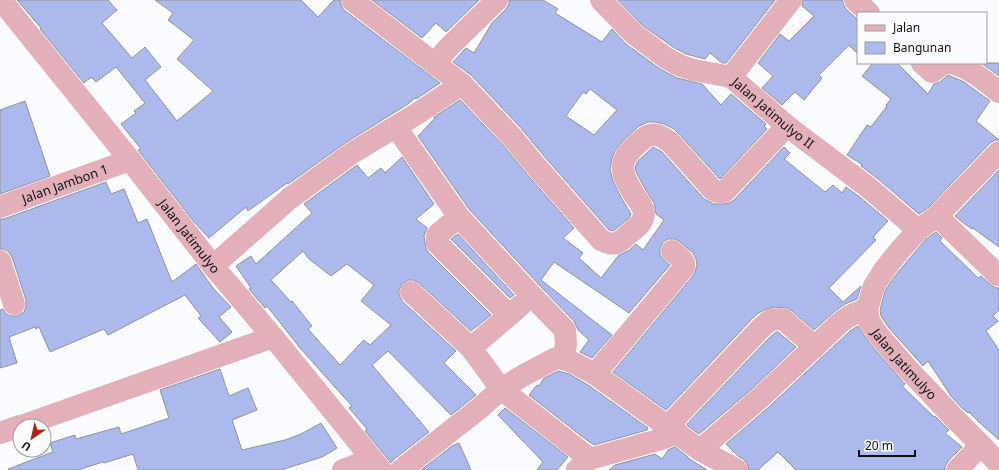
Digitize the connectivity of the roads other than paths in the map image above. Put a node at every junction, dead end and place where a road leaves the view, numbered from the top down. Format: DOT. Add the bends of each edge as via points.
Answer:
graph roads {
  1 [pos="0,0"];
  2 [pos="352,0"];
  3 [pos="497,0"];
  4 [pos="601,0"];
  5 [pos="791,0"];
  6 [pos="855,0"];
  7 [pos="867,12"];
  8 [pos="434,64"];
  9 [pos="923,64"];
  10 [pos="943,64"];
  11 [pos="956,64"];
  12 [pos="732,77"];
  13 [pos="462,84"];
  14 [pos="999,92"];
  15 [pos="787,126"];
  16 [pos="396,127"];
  17 [pos="999,152"];
  18 [pos="130,160"];
  19 [pos="0,207"];
  20 [pos="937,216"];
  21 [pos="460,217"];
  22 [pos="918,230"];
  23 [pos="672,251"];
  24 [pos="0,261"];
  25 [pos="213,266"];
  26 [pos="999,276"];
  27 [pos="411,292"];
  28 [pos="532,296"];
  29 [pos="14,304"];
  30 [pos="867,310"];
  31 [pos="509,315"];
  32 [pos="273,337"];
  33 [pos="815,347"];
  34 [pos="471,348"];
  35 [pos="563,359"];
  36 [pos="595,374"];
  37 [pos="501,389"];
  38 [pos="44,418"];
  39 [pos="12,429"];
  40 [pos="673,430"];
  41 [pos="0,434"];
  42 [pos="981,445"];
  43 [pos="700,450"];
  44 [pos="376,464"];
  45 [pos="583,464"];
  46 [pos="999,464"];
  47 [pos="343,470"];
  48 [pos="401,470"];
  49 [pos="737,470"];
  50 [pos="957,470"];
  1 -- 18 [label="street, Jalan Jatimulyo"];
  2 -- 8 [label="street"];
  3 -- 8 [label="street"];
  4 -- 12 [label="street, Jalan Jatimulyo II" via="634,34 666,58 694,70"];
  5 -- 12 [label="street"];
  6 -- 7 [label="street"];
  8 -- 13 [label="street"];
  9 -- 10 [label="street" via="932,72"];
  11 -- 14 [label="street" via="976,74"];
  12 -- 15 [label="street, Jalan Jatimulyo II"];
  13 -- 15 [label="street" via="601,240 612,244 620,241 643,219 643,206 633,193 622,170 628,153 646,136 656,134 670,142 712,190 724,192"];
  13 -- 16 [label="street"];
  15 -- 22 [label="street, Jalan Jatimulyo II" via="870,188"];
  16 -- 21 [label="street"];
  16 -- 25 [label="street" via="352,153 289,199"];
  17 -- 20 [label="street"];
  18 -- 19 [label="street, Jalan Jambon 1"];
  18 -- 25 [label="street, Jalan Jatimulyo"];
  20 -- 22 [label="street"];
  20 -- 26 [label="street"];
  21 -- 28 [label="street"];
  21 -- 31 [label="street" via="438,234 437,243"];
  22 -- 30 [label="street" via="884,270 874,286"];
  23 -- 36 [label="street" via="682,260 684,267"];
  24 -- 29 [label="street"];
  25 -- 32 [label="street, Jalan Jatimulyo"];
  27 -- 34 [label="street"];
  28 -- 31 [label="street"];
  28 -- 35 [label="street" via="565,330"];
  30 -- 33 [label="street" via="848,316"];
  30 -- 42 [label="street, Jalan Jatimulyo" via="869,321 905,366"];
  31 -- 34 [label="street"];
  32 -- 38 [label="street"];
  32 -- 44 [label="street, Jalan Jatimulyo"];
  33 -- 40 [label="street" via="784,320 772,319 759,330"];
  33 -- 43 [label="street"];
  34 -- 37 [label="street"];
  35 -- 36 [label="street"];
  35 -- 37 [label="street" via="554,359"];
  36 -- 40 [label="street"];
  37 -- 45 [label="street"];
  37 -- 48 [label="street"];
  39 -- 41 [label="street"];
  40 -- 43 [label="street"];
  40 -- 45 [label="street" via="658,440"];
  42 -- 46 [label="street, Jalan Jatimulyo"];
  42 -- 50 [label="street"];
  43 -- 49 [label="street"];
  44 -- 47 [label="street"];
}
